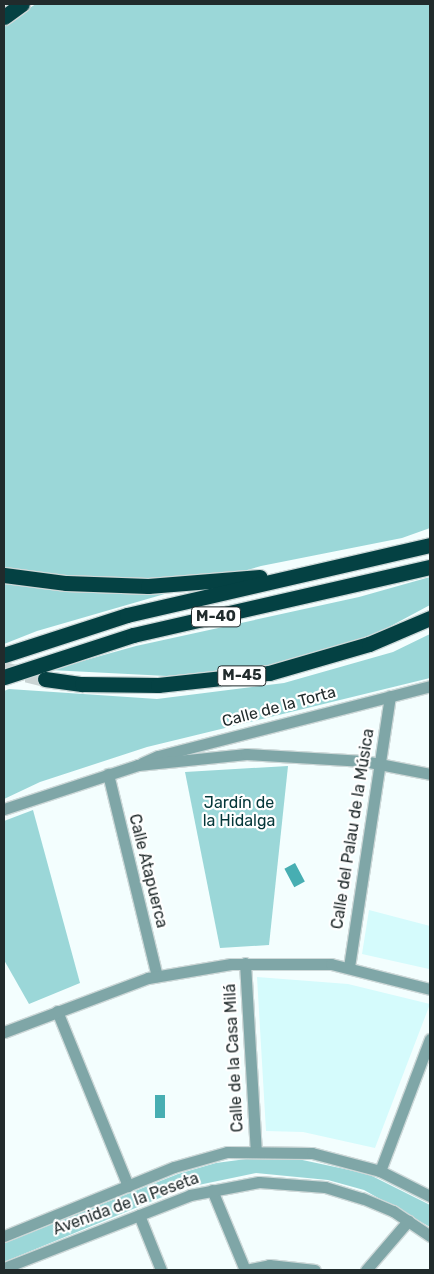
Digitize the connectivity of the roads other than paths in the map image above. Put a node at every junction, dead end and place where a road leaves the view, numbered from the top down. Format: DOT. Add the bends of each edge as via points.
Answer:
graph roads {
  1 [pos="21,4"];
  2 [pos="4,15"];
  3 [pos="430,545"];
  4 [pos="397,554"];
  5 [pos="430,567"];
  6 [pos="4,575"];
  7 [pos="430,618"];
  8 [pos="4,655"];
  9 [pos="4,677"];
  10 [pos="45,679"];
  11 [pos="430,686"];
  12 [pos="390,696"];
  13 [pos="245,733"];
  14 [pos="246,754"];
  15 [pos="379,763"];
  16 [pos="138,765"];
  17 [pos="108,774"];
  18 [pos="430,774"];
  19 [pos="4,809"];
  20 [pos="245,963"];
  21 [pos="349,967"];
  22 [pos="157,976"];
  23 [pos="430,989"];
  24 [pos="57,1011"];
  25 [pos="4,1032"];
  26 [pos="430,1039"];
  27 [pos="256,1151"];
  28 [pos="380,1171"];
  29 [pos="128,1186"];
  30 [pos="212,1190"];
  31 [pos="430,1196"];
  32 [pos="139,1215"];
  33 [pos="408,1220"];
  34 [pos="4,1236"];
  35 [pos="430,1236"];
  36 [pos="6,1269"];
  37 [pos="161,1270"];
  38 [pos="245,1270"];
  39 [pos="315,1270"];
  40 [pos="366,1270"];
  1 -- 2 [label="highway"];
  3 -- 4 [label="highway, M-40"];
  4 -- 6 [label="highway" via="367,555 253,578 167,585 66,583"];
  4 -- 8 [label="highway, M-40" via="127,615"];
  5 -- 9 [label="highway, M-40" via="133,636"];
  7 -- 10 [label="highway, M-45" via="369,644 269,673 158,685 82,684"];
  11 -- 12 [label="street, Calle de la Torta"];
  12 -- 13 [label="street, Calle de la Torta"];
  12 -- 15 [label="street, Calle del Palau de la Música"];
  13 -- 14 [label="street" via="237,745"];
  13 -- 16 [label="street, Calle de la Torta" via="158,756"];
  14 -- 15 [label="street"];
  14 -- 16 [label="street"];
  15 -- 18 [label="street"];
  15 -- 21 [label="street, Calle del Palau de la Música"];
  16 -- 17 [label="street"];
  17 -- 19 [label="street"];
  17 -- 22 [label="street, Calle Atapuerca"];
  20 -- 21 [label="street"];
  20 -- 22 [label="street"];
  20 -- 27 [label="street, Calle de la Casa Milá"];
  21 -- 23 [label="street"];
  22 -- 24 [label="street"];
  24 -- 25 [label="street"];
  24 -- 29 [label="street"];
  26 -- 28 [label="street"];
  27 -- 28 [label="street, Avenida de la Peseta" via="312,1153"];
  27 -- 29 [label="street, Avenida de la Peseta" via="203,1157"];
  28 -- 31 [label="street, Avenida de la Peseta"];
  29 -- 34 [label="street, Avenida de la Peseta"];
  30 -- 32 [label="street, Avenida de la Peseta"];
  30 -- 33 [label="street, Avenida de la Peseta" via="259,1182 325,1187 362,1198"];
  30 -- 38 [label="street"];
  32 -- 36 [label="street, Avenida de la Peseta"];
  32 -- 37 [label="street"];
  33 -- 35 [label="street, Avenida de la Peseta"];
  33 -- 40 [label="street"];
  38 -- 39 [label="street" via="268,1265"];
}
